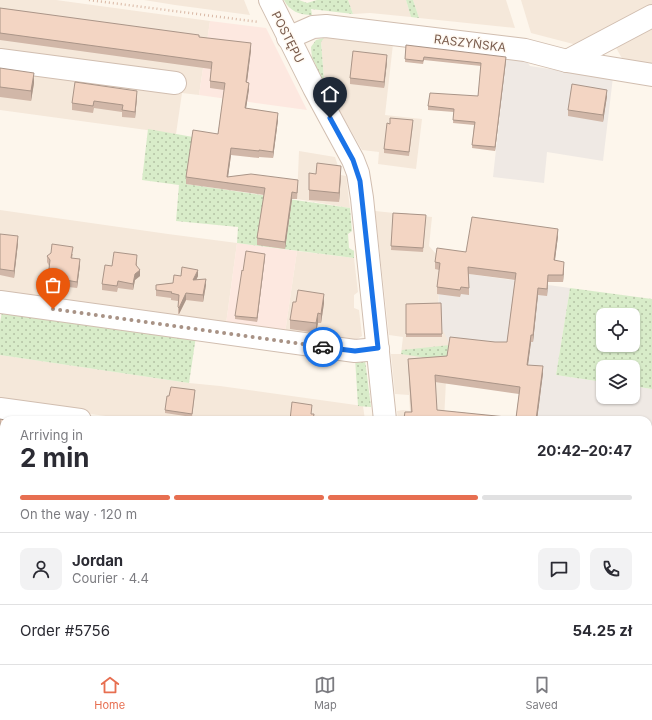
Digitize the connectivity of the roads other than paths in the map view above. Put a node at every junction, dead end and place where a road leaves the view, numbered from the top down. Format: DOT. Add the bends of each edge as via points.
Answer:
graph roads {
  1 [pos="270,0"];
  2 [pos="652,16"];
  3 [pos="288,38"];
  4 [pos="0,60"];
  5 [pos="566,61"];
  6 [pos="652,76"];
  7 [pos="174,83"];
  8 [pos="0,302"];
  9 [pos="378,348"];
  10 [pos="0,409"];
  11 [pos="51,416"];
  12 [pos="385,416"];
  1 -- 3 [label="street, POSTĘPU"];
  2 -- 5 [label="street"];
  3 -- 5 [label="street, RASZYŃSKA" via="313,27 326,26 525,50"];
  3 -- 9 [label="street, POSTĘPU" via="358,173"];
  4 -- 7 [label="street"];
  5 -- 6 [label="street, RASZYŃSKA"];
  8 -- 9 [label="street" via="355,351"];
  9 -- 12 [label="street, POSTĘPU"];
  10 -- 11 [label="street"];
}
